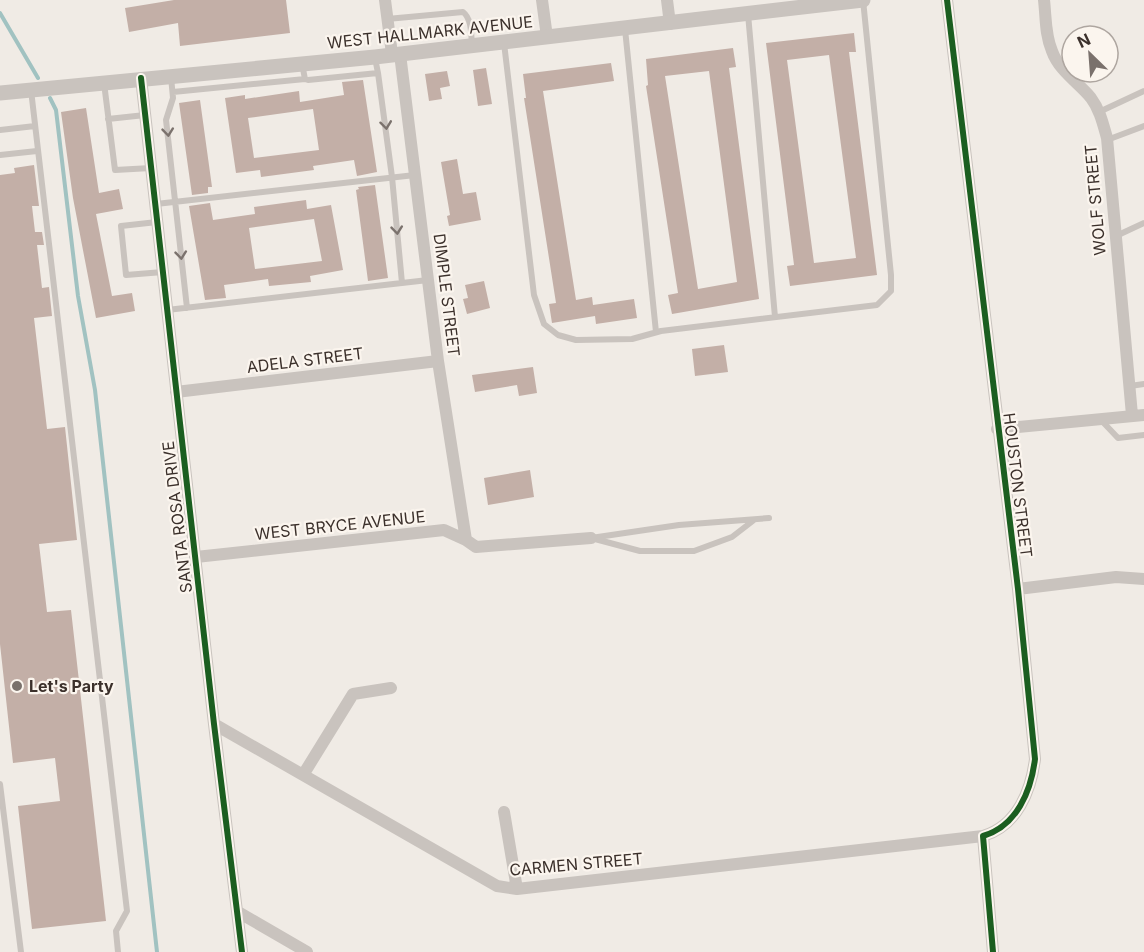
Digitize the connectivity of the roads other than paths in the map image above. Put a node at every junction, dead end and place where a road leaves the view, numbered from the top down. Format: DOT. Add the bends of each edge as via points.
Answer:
graph roads {
  1 [pos="385,0"];
  2 [pos="542,0"];
  3 [pos="667,0"];
  4 [pos="863,0"];
  5 [pos="947,0"];
  6 [pos="1044,0"];
  7 [pos="748,14"];
  8 [pos="387,19"];
  9 [pos="670,24"];
  10 [pos="625,28"];
  11 [pos="547,38"];
  12 [pos="504,42"];
  13 [pos="472,46"];
  14 [pos="396,54"];
  15 [pos="375,57"];
  16 [pos="302,63"];
  17 [pos="378,73"];
  18 [pos="170,75"];
  19 [pos="141,78"];
  20 [pos="305,79"];
  21 [pos="104,82"];
  22 [pos="30,90"];
  23 [pos="1144,91"];
  24 [pos="0,93"];
  25 [pos="173,93"];
  26 [pos="1099,112"];
  27 [pos="145,115"];
  28 [pos="108,119"];
  29 [pos="35,126"];
  30 [pos="1144,126"];
  31 [pos="0,130"];
  32 [pos="1107,140"];
  33 [pos="38,151"];
  34 [pos="0,155"];
  35 [pos="151,168"];
  36 [pos="415,175"];
  37 [pos="392,177"];
  38 [pos="175,202"];
  39 [pos="155,204"];
  40 [pos="157,222"];
  41 [pos="1144,223"];
  42 [pos="1116,236"];
  43 [pos="163,272"];
  44 [pos="428,280"];
  45 [pos="402,283"];
  46 [pos="187,308"];
  47 [pos="167,310"];
  48 [pos="775,317"];
  49 [pos="656,332"];
  50 [pos="438,361"];
  51 [pos="1144,384"];
  52 [pos="1129,386"];
  53 [pos="176,392"];
  54 [pos="1138,415"];
  55 [pos="1099,419"];
  56 [pos="997,429"];
  57 [pos="1144,435"];
  58 [pos="769,518"];
  59 [pos="755,519"];
  60 [pos="591,538"];
  61 [pos="466,540"];
  62 [pos="196,557"];
  63 [pos="1144,579"];
  64 [pos="1018,589"];
  65 [pos="391,688"];
  66 [pos="214,724"];
  67 [pos="303,775"];
  68 [pos="0,784"];
  69 [pos="504,812"];
  70 [pos="2,818"];
  71 [pos="983,836"];
  72 [pos="3,838"];
  73 [pos="517,889"];
  74 [pos="238,912"];
  75 [pos="21,952"];
  76 [pos="118,952"];
  77 [pos="242,952"];
  78 [pos="307,952"];
  79 [pos="993,952"];
  1 -- 8 [label="street, DIMPLE STREET"];
  2 -- 11 [label="street"];
  3 -- 9 [label="street"];
  4 -- 7 [label="street, WEST HALLMARK AVENUE"];
  4 -- 48 [label="lane" via="891,291 877,305"];
  5 -- 56 [label="street, HOUSTON STREET"];
  6 -- 26 [label="street, WOLF STREET" via="1052,53"];
  7 -- 9 [label="street, WEST HALLMARK AVENUE"];
  7 -- 48 [label="lane"];
  8 -- 13 [label="lane" via="463,12 469,22"];
  8 -- 14 [label="street, DIMPLE STREET"];
  9 -- 10 [label="street, WEST HALLMARK AVENUE"];
  10 -- 11 [label="street, WEST HALLMARK AVENUE"];
  10 -- 49 [label="lane"];
  11 -- 12 [label="street, WEST HALLMARK AVENUE"];
  12 -- 13 [label="street, WEST HALLMARK AVENUE"];
  12 -- 49 [label="lane" via="534,295 544,324 558,335 576,340 632,339"];
  13 -- 14 [label="street, WEST HALLMARK AVENUE"];
  14 -- 15 [label="street, WEST HALLMARK AVENUE"];
  14 -- 36 [label="street, DIMPLE STREET"];
  15 -- 16 [label="street, WEST HALLMARK AVENUE"];
  15 -- 17 [label="lane"];
  16 -- 18 [label="street, WEST HALLMARK AVENUE"];
  16 -- 20 [label="lane"];
  17 -- 20 [label="lane"];
  17 -- 37 [label="lane, one-way"];
  18 -- 19 [label="street, WEST HALLMARK AVENUE"];
  18 -- 25 [label="lane"];
  19 -- 21 [label="street, WEST HALLMARK AVENUE"];
  19 -- 27 [label="street, SANTA ROSA DRIVE"];
  20 -- 25 [label="lane"];
  21 -- 22 [label="street, WEST HALLMARK AVENUE"];
  21 -- 28 [label="lane"];
  22 -- 24 [label="street, WEST HALLMARK AVENUE"];
  22 -- 29 [label="lane"];
  23 -- 26 [label="lane"];
  25 -- 38 [label="lane, one-way" via="166,120"];
  26 -- 32 [label="street, WOLF STREET"];
  27 -- 28 [label="lane"];
  27 -- 35 [label="street, SANTA ROSA DRIVE"];
  28 -- 35 [label="lane" via="115,170"];
  29 -- 31 [label="lane"];
  29 -- 33 [label="lane"];
  30 -- 32 [label="lane"];
  32 -- 42 [label="street, WOLF STREET"];
  33 -- 34 [label="lane"];
  33 -- 76 [label="lane" via="127,911 116,931"];
  35 -- 39 [label="street, SANTA ROSA DRIVE"];
  36 -- 37 [label="lane"];
  36 -- 44 [label="street, DIMPLE STREET"];
  37 -- 38 [label="lane"];
  37 -- 45 [label="lane, one-way"];
  38 -- 39 [label="lane"];
  38 -- 46 [label="lane, one-way"];
  39 -- 40 [label="street, SANTA ROSA DRIVE"];
  40 -- 43 [label="street, SANTA ROSA DRIVE"];
  40 -- 43 [label="lane" via="121,226 126,275"];
  41 -- 42 [label="lane"];
  42 -- 52 [label="street, WOLF STREET"];
  43 -- 47 [label="street, SANTA ROSA DRIVE"];
  44 -- 45 [label="lane"];
  44 -- 50 [label="street, DIMPLE STREET"];
  45 -- 46 [label="lane"];
  46 -- 47 [label="lane"];
  47 -- 53 [label="street, SANTA ROSA DRIVE"];
  48 -- 49 [label="lane"];
  50 -- 53 [label="street, ADELA STREET"];
  50 -- 61 [label="street, DIMPLE STREET"];
  51 -- 52 [label="lane"];
  52 -- 54 [label="street, WOLF STREET"];
  53 -- 62 [label="street, SANTA ROSA DRIVE"];
  54 -- 55 [label="street"];
  55 -- 56 [label="street"];
  55 -- 57 [label="lane" via="1118,438"];
  56 -- 64 [label="street, HOUSTON STREET"];
  58 -- 59 [label="lane, WEST BRYCE AVENUE"];
  59 -- 60 [label="lane, WEST BRYCE AVENUE"];
  59 -- 60 [label="lane, WEST BRYCE AVENUE" via="732,537 694,551 640,551"];
  60 -- 61 [label="street, WEST BRYCE AVENUE" via="476,547"];
  61 -- 62 [label="street, WEST BRYCE AVENUE" via="444,530"];
  62 -- 66 [label="street, SANTA ROSA DRIVE"];
  63 -- 64 [label="street" via="1116,577"];
  64 -- 71 [label="street, HOUSTON STREET" via="1035,759 1032,780 1019,809 995,833"];
  65 -- 67 [label="street" via="353,694"];
  66 -- 67 [label="street, CARMEN STREET"];
  66 -- 74 [label="street, SANTA ROSA DRIVE"];
  67 -- 73 [label="street, CARMEN STREET" via="497,886"];
  68 -- 70 [label="lane"];
  69 -- 73 [label="street"];
  70 -- 72 [label="lane"];
  71 -- 73 [label="street, CARMEN STREET"];
  71 -- 79 [label="street"];
  72 -- 75 [label="lane"];
  74 -- 77 [label="street, SANTA ROSA DRIVE"];
  74 -- 78 [label="street"];
}
